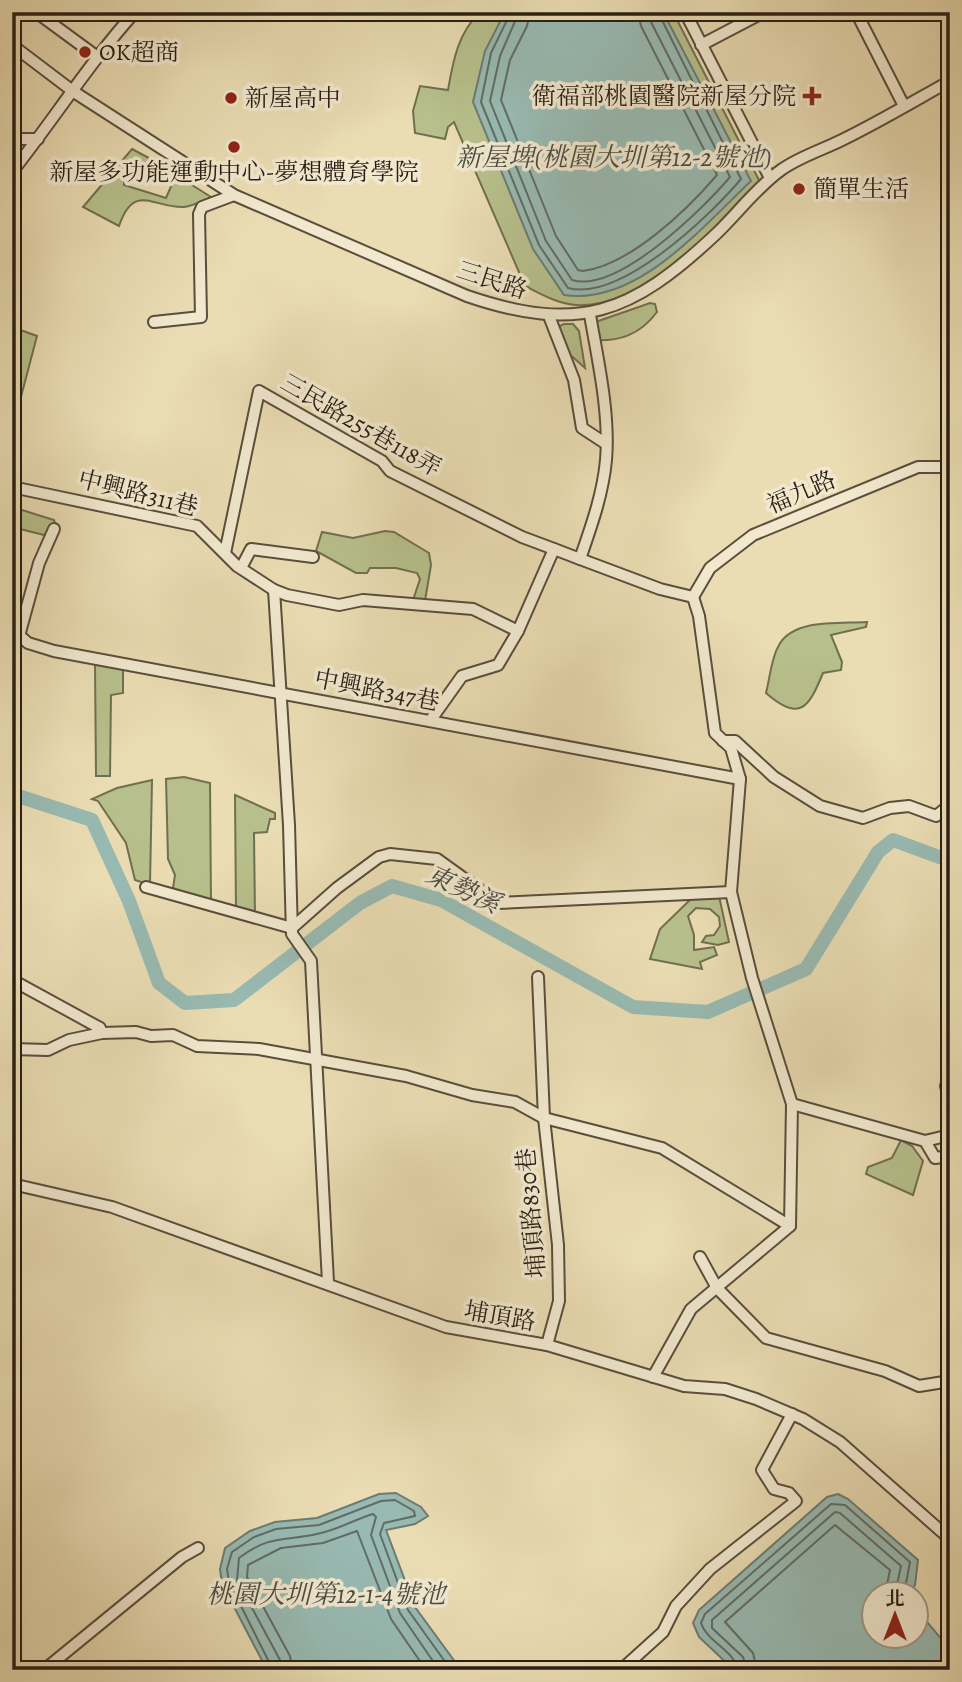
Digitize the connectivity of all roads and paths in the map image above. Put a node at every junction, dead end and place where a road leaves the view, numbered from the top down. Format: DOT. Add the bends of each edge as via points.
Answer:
graph roads {
  1 [pos="36,12"];
  2 [pos="135,12"];
  3 [pos="685,12"];
  4 [pos="764,12"];
  5 [pos="856,12"];
  6 [pos="12,45"];
  7 [pos="701,45"];
  8 [pos="96,56"];
  9 [pos="950,81"];
  10 [pos="74,92"];
  11 [pos="904,106"];
  12 [pos="12,139"];
  13 [pos="38,139"];
  14 [pos="12,172"];
  15 [pos="770,178"];
  16 [pos="234,195"];
  17 [pos="590,314"];
  18 [pos="549,316"];
  19 [pos="154,322"];
  20 [pos="605,443"];
  21 [pos="950,467"];
  22 [pos="12,486"];
  23 [pos="54,529"];
  24 [pos="554,549"];
  25 [pos="225,554"];
  26 [pos="313,557"];
  27 [pos="580,559"];
  28 [pos="241,568"];
  29 [pos="274,590"];
  30 [pos="693,597"];
  31 [pos="518,631"];
  32 [pos="16,633"];
  33 [pos="281,693"];
  34 [pos="430,721"];
  35 [pos="723,741"];
  36 [pos="740,779"];
  37 [pos="950,805"];
  38 [pos="146,887"];
  39 [pos="731,892"];
  40 [pos="292,931"];
  41 [pos="538,977"];
  42 [pos="12,980"];
  43 [pos="102,1033"];
  44 [pos="12,1049"];
  45 [pos="314,1058"];
  46 [pos="950,1076"];
  47 [pos="950,1103"];
  48 [pos="792,1104"];
  49 [pos="544,1118"];
  50 [pos="950,1135"];
  51 [pos="925,1141"];
  52 [pos="950,1156"];
  53 [pos="12,1184"];
  54 [pos="790,1226"];
  55 [pos="700,1257"];
  56 [pos="328,1282"];
  57 [pos="718,1288"];
  58 [pos="547,1345"];
  59 [pos="653,1377"];
  60 [pos="950,1381"];
  61 [pos="792,1414"];
  62 [pos="950,1539"];
  63 [pos="198,1548"];
  64 [pos="44,1670"];
  65 [pos="621,1670"];
  1 -- 8 [label="street"];
  2 -- 8 [label="street"];
  3 -- 7 [label="street"];
  4 -- 7 [label="street"];
  5 -- 11 [label="street"];
  6 -- 10 [label="street, 三民路"];
  7 -- 15 [label="street"];
  8 -- 10 [label="street"];
  9 -- 11 [label="street, 三民路"];
  10 -- 13 [label="street"];
  10 -- 16 [label="street, 三民路"];
  11 -- 15 [label="street, 三民路"];
  12 -- 13 [label="street"];
  13 -- 14 [label="street"];
  15 -- 17 [label="street, 三民路" via="694,254 646,289"];
  16 -- 18 [label="street, 三民路" via="467,296 505,309"];
  16 -- 19 [label="street" via="202,207 198,214 201,317"];
  17 -- 18 [label="street, 三民路"];
  17 -- 20 [label="street" via="606,415"];
  18 -- 20 [label="street" via="574,380 582,428"];
  20 -- 27 [label="street" via="594,517"];
  21 -- 30 [label="street, 福九路" via="918,467 754,535 710,568"];
  22 -- 25 [label="street, 中興路311巷" via="197,526"];
  23 -- 32 [label="street"];
  24 -- 25 [label="street, 三民路255巷118弄" via="390,471 382,461 259,391"];
  24 -- 27 [label="street"];
  24 -- 31 [label="street"];
  25 -- 28 [label="street, 中興路311巷"];
  26 -- 28 [label="street" via="251,549"];
  27 -- 30 [label="street"];
  28 -- 29 [label="street, 中興路311巷"];
  29 -- 31 [label="street" via="339,605 363,600 473,609"];
  29 -- 33 [label="street"];
  30 -- 35 [label="street" via="715,733"];
  31 -- 34 [label="street" via="498,665 462,676"];
  32 -- 33 [label="street, 中興路347巷" via="28,643 54,651"];
  33 -- 34 [label="street, 中興路347巷"];
  33 -- 40 [label="street"];
  34 -- 36 [label="street, 中興路347巷"];
  35 -- 36 [label="street" via="735,756"];
  35 -- 37 [label="street" via="735,741 774,777 808,799 854,816 863,818 909,806 936,816"];
  36 -- 39 [label="street"];
  38 -- 40 [label="street"];
  39 -- 40 [label="street" via="498,903 437,859 390,854 337,888"];
  39 -- 48 [label="street" via="752,978"];
  40 -- 45 [label="street" via="309,959"];
  41 -- 49 [label="street, 埔頂路830巷"];
  42 -- 43 [label="street"];
  43 -- 44 [label="street" via="48,1050"];
  43 -- 45 [label="street" via="173,1035 197,1046 241,1046"];
  45 -- 49 [label="street" via="515,1102"];
  45 -- 56 [label="street"];
  46 -- 47 [label="street" via="946,1086"];
  48 -- 51 [label="street"];
  48 -- 54 [label="street"];
  49 -- 54 [label="street" via="662,1148"];
  49 -- 58 [label="street, 埔頂路830巷" via="558,1245 559,1301"];
  50 -- 51 [label="street"];
  51 -- 52 [label="street" via="935,1158"];
  53 -- 56 [label="street, 埔頂路" via="100,1203"];
  54 -- 57 [label="street"];
  55 -- 57 [label="street"];
  56 -- 58 [label="street, 埔頂路" via="446,1327"];
  57 -- 59 [label="street" via="691,1309"];
  57 -- 60 [label="street" via="766,1338 885,1371 919,1386"];
  58 -- 59 [label="street, 埔頂路"];
  59 -- 61 [label="street, 埔頂路" via="725,1389"];
  61 -- 62 [label="street, 埔頂路" via="840,1442"];
  61 -- 65 [label="street" via="762,1470 774,1489 789,1493 796,1502 710,1569 676,1606 663,1632"];
  63 -- 64 [label="street"];
}
